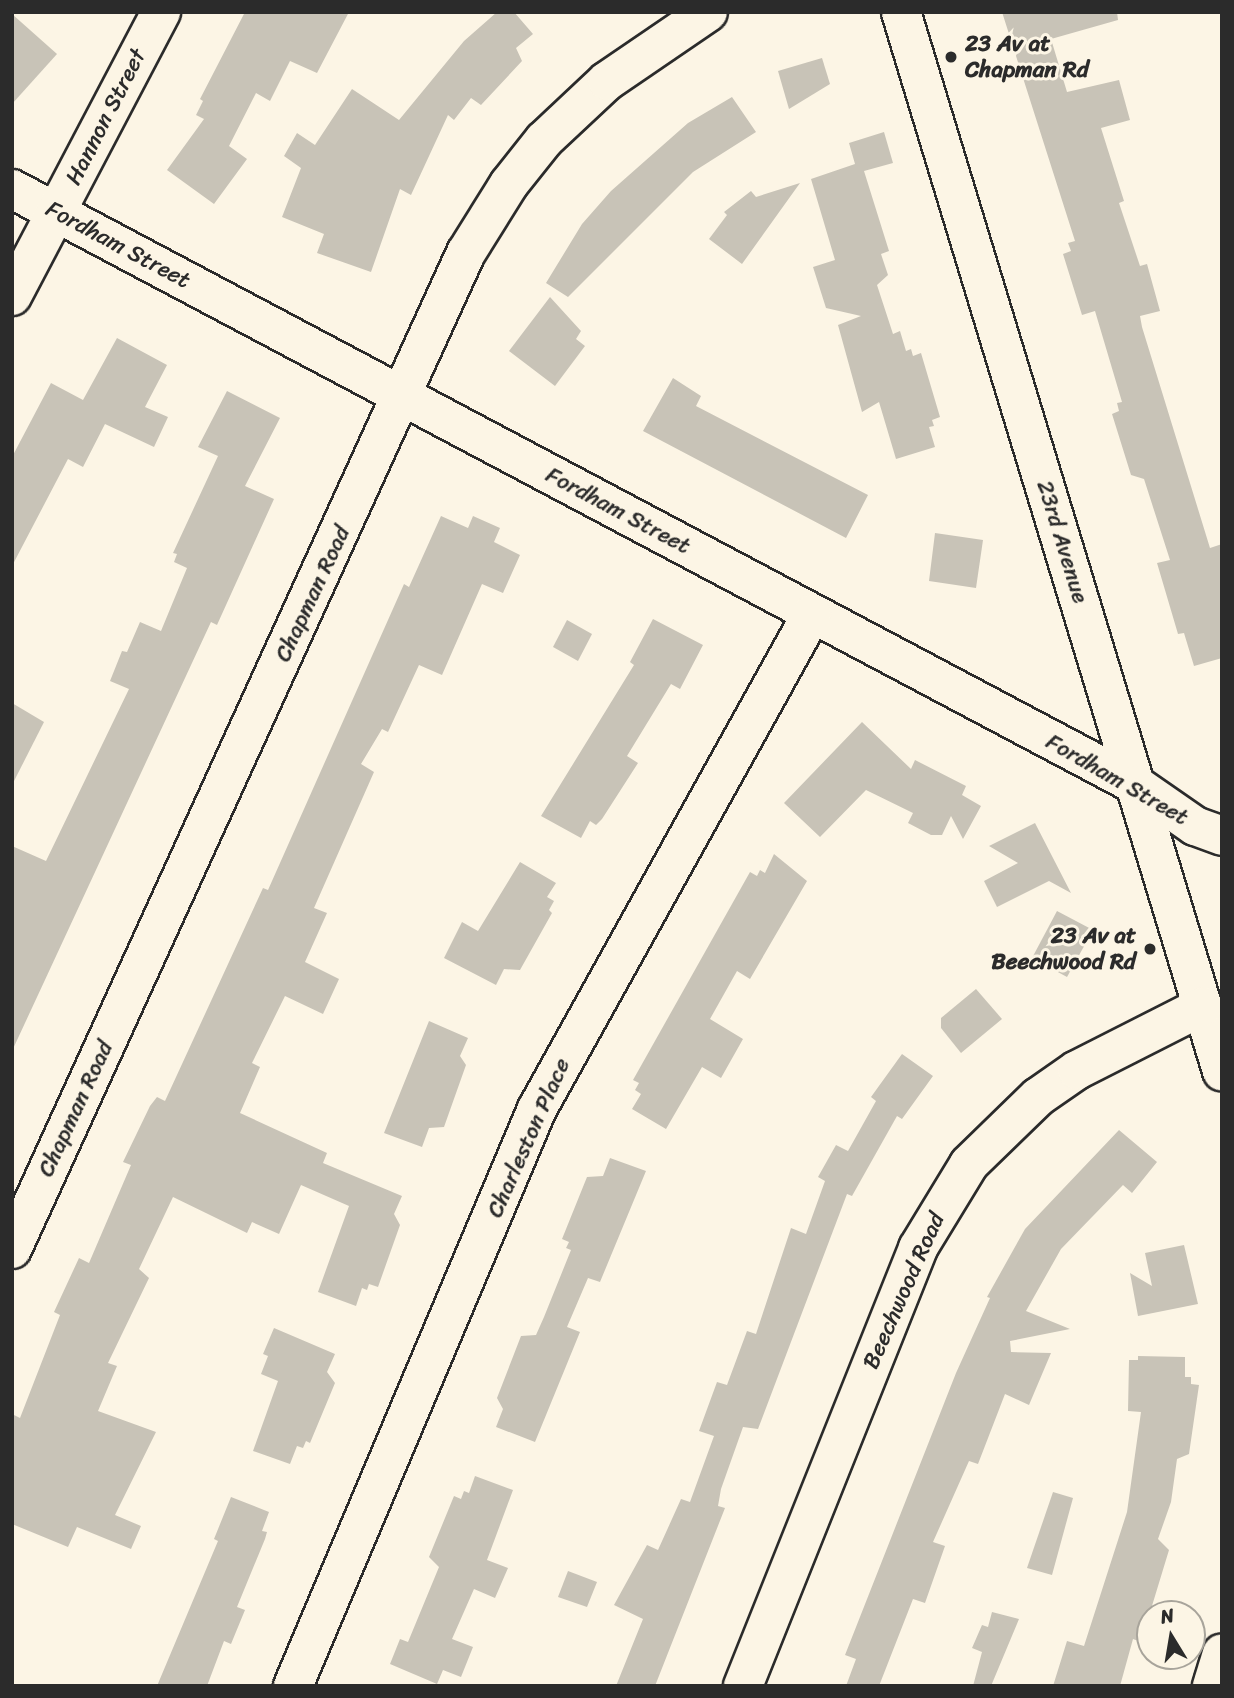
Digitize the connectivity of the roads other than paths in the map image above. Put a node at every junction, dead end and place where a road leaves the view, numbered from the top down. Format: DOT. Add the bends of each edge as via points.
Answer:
graph roads {
  1 [pos="161,12"];
  2 [pos="708,12"];
  3 [pos="901,12"];
  4 [pos="12,189"];
  5 [pos="57,212"];
  6 [pos="12,296"];
  7 [pos="404,396"];
  8 [pos="812,614"];
  9 [pos="1136,785"];
  10 [pos="1222,836"];
  11 [pos="1203,1006"];
  12 [pos="1222,1071"];
  13 [pos="12,1249"];
  14 [pos="1222,1653"];
  15 [pos="293,1686"];
  16 [pos="743,1686"];
  17 [pos="1212,1686"];
  1 -- 5 [label="street, Hannon Street"];
  2 -- 7 [label="street, Chapman Road" via="607,81 544,140 509,184 466,253"];
  3 -- 9 [label="street, 23rd Avenue"];
  4 -- 5 [label="street, Fordham Street"];
  5 -- 6 [label="street, Hannon Street"];
  5 -- 7 [label="street, Fordham Street"];
  7 -- 8 [label="street, Fordham Street"];
  7 -- 13 [label="street, Chapman Road"];
  8 -- 9 [label="street, Fordham Street"];
  8 -- 15 [label="street, Charleston Place" via="537,1109"];
  9 -- 10 [label="street, Fordham Street" via="1195,825"];
  9 -- 11 [label="street, 23rd Avenue"];
  11 -- 12 [label="street, 23rd Avenue"];
  11 -- 16 [label="street, Beechwood Road" via="1077,1070 1038,1097 970,1164 918,1248"];
  14 -- 17 [label="street"];
}
